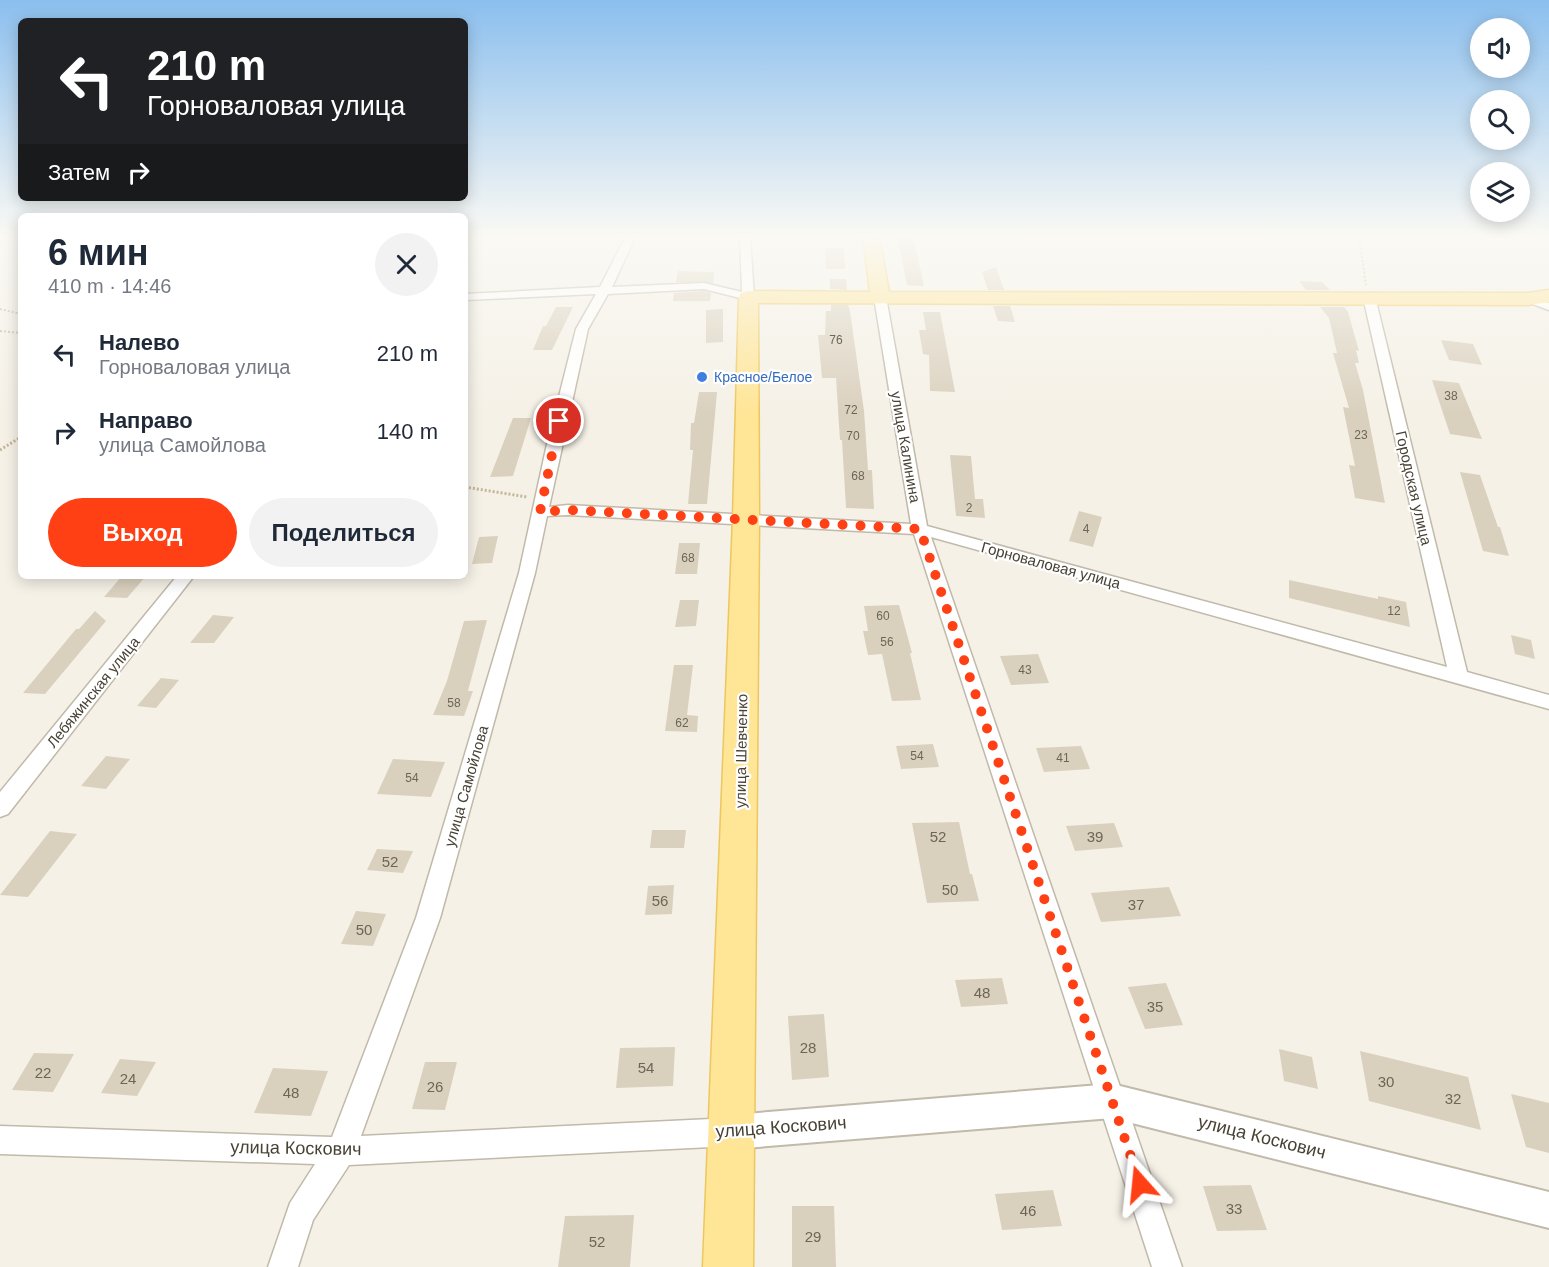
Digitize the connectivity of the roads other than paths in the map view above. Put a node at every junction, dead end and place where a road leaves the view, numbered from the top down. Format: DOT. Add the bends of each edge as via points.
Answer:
graph roads {
  1 [pos="508,295"];
  2 [pos="602,295"];
  3 [pos="741,295"];
  4 [pos="1549,296"];
  5 [pos="468,297"];
  6 [pos="748,297"];
  7 [pos="880,297"];
  8 [pos="1369,297"];
  9 [pos="1528,299"];
  10 [pos="1549,307"];
  11 [pos="541,506"];
  12 [pos="746,519"];
  13 [pos="920,529"];
  14 [pos="184,579"];
  15 [pos="1459,678"];
  16 [pos="1549,702"];
  17 [pos="0,808"];
  18 [pos="1112,1101"];
  19 [pos="732,1132"];
  20 [pos="0,1140"];
  21 [pos="341,1151"];
  22 [pos="1549,1210"];
  23 [pos="282,1267"];
  24 [pos="728,1267"];
  25 [pos="1167,1267"];
  1 -- 5 [label="street"];
  2 -- 11 [label="street, улица Самойлова" via="582,329"];
  3 -- 6 [label="street"];
  4 -- 9 [label="main road"];
  6 -- 7 [label="main road"];
  6 -- 12 [label="main road, улица Шевченко"];
  7 -- 8 [label="main road"];
  7 -- 13 [label="street, улица Калинина"];
  8 -- 9 [label="main road"];
  8 -- 15 [label="street, Городская улица"];
  9 -- 10 [label="street"];
  11 -- 12 [label="street, Горноваловая улица"];
  11 -- 21 [label="street, улица Самойлова" via="527,573 428,918"];
  12 -- 13 [label="street, Горноваловая улица"];
  12 -- 19 [label="main road, улица Шевченко"];
  13 -- 15 [label="street, Горноваловая улица"];
  13 -- 18 [label="street, улица Калинина"];
  14 -- 17 [label="street, Лебяжинская улица"];
  15 -- 16 [label="street, Горноваловая улица"];
  18 -- 19 [label="street, улица Коскович"];
  18 -- 22 [label="street, улица Коскович"];
  18 -- 25 [label="street, улица Калинина"];
  19 -- 21 [label="street, улица Коскович"];
  19 -- 24 [label="main road, улица Шевченко"];
  20 -- 21 [label="street, улица Коскович"];
  21 -- 23 [label="street, улица Самойлова" via="300,1213"];
}
